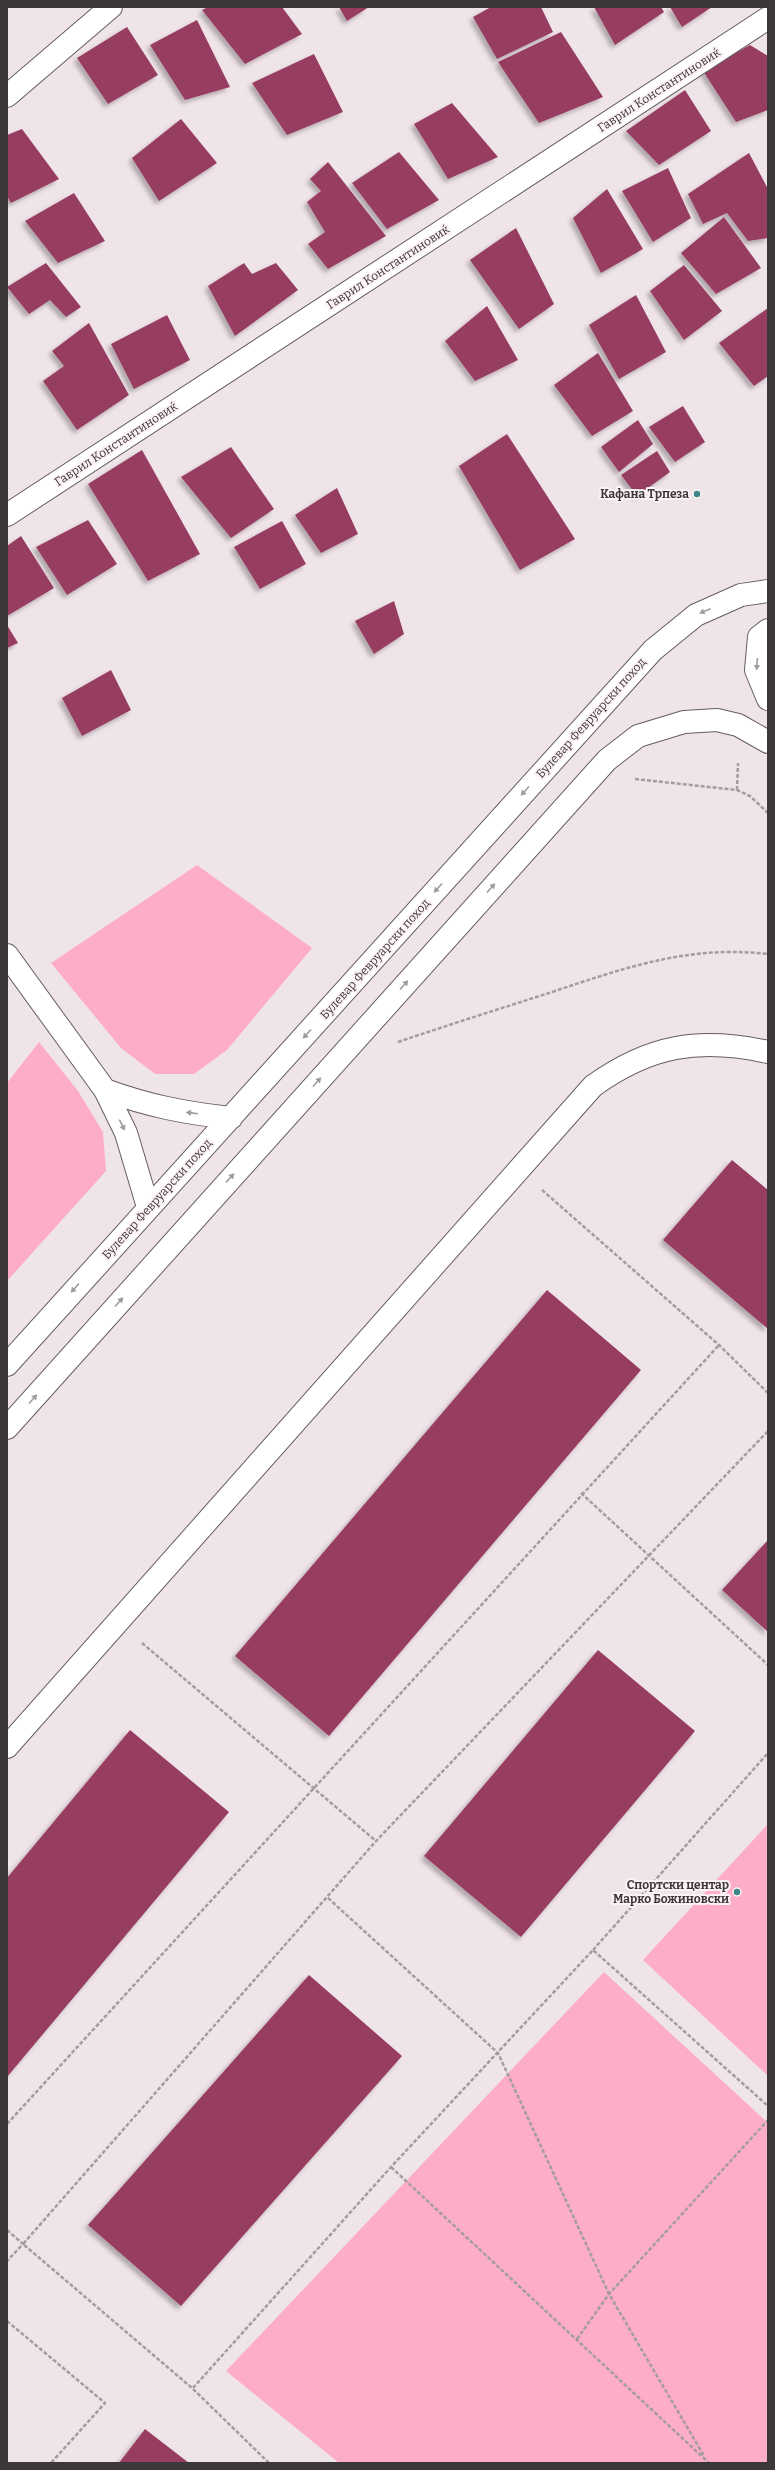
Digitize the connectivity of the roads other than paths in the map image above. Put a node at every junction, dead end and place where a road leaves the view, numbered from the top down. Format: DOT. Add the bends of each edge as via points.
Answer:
graph roads {
  1 [pos="111,7"];
  2 [pos="768,18"];
  3 [pos="7,96"];
  4 [pos="7,515"];
  5 [pos="768,591"];
  6 [pos="768,630"];
  7 [pos="768,699"];
  8 [pos="768,742"];
  9 [pos="7,956"];
  10 [pos="768,1052"];
  11 [pos="105,1090"];
  12 [pos="230,1118"];
  13 [pos="148,1207"];
  14 [pos="7,1365"];
  15 [pos="7,1428"];
  16 [pos="7,1747"];
  1 -- 3 [label="street"];
  2 -- 4 [label="street, Гаврил Константиновиќ"];
  5 -- 12 [label="street, Булевар Февруарски поход, one-way" via="741,596 696,614 653,650"];
  6 -- 7 [label="street, one-way" via="759,637 756,670"];
  15 -- 8 [label="street, one-way" via="607,760 638,736 684,722 717,720 738,726"];
  9 -- 11 [label="street"];
  10 -- 16 [label="street" via="739,1045 679,1047 650,1054 619,1067 593,1086"];
  12 -- 11 [label="street, one-way" via="146,1105"];
  11 -- 13 [label="street, one-way" via="126,1133"];
  12 -- 13 [label="street, Булевар Февруарски поход"];
  13 -- 14 [label="street, Булевар Февруарски поход, one-way"];
}
